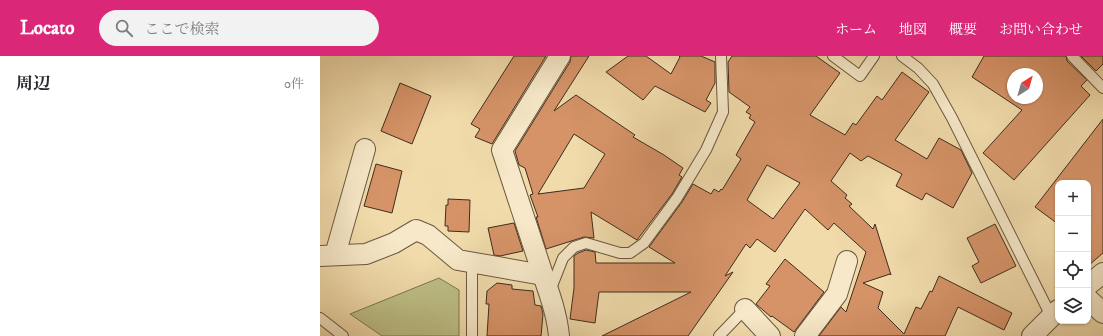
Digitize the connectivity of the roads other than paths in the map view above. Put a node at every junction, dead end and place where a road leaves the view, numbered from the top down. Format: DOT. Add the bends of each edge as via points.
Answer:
graph roads {
  1 [pos="560,56"];
  2 [pos="720,56"];
  3 [pos="833,56"];
  4 [pos="874,56"];
  5 [pos="902,56"];
  6 [pos="1072,56"];
  7 [pos="1103,88"];
  8 [pos="365,150"];
  9 [pos="328,256"];
  10 [pos="847,261"];
  11 [pos="472,263"];
  12 [pos="1103,273"];
  13 [pos="1091,283"];
  14 [pos="546,284"];
  15 [pos="1091,301"];
  16 [pos="745,309"];
  17 [pos="1054,313"];
  18 [pos="1103,313"];
  19 [pos="320,318"];
  20 [pos="343,336"];
  21 [pos="472,336"];
  22 [pos="559,336"];
  23 [pos="719,336"];
  24 [pos="770,336"];
  25 [pos="805,336"];
  26 [pos="1032,336"];
  1 -- 14 [label="street" via="502,150"];
  2 -- 14 [label="lane" via="723,112 706,150 677,198 644,243 630,253 620,253 586,243 574,247 563,258"];
  3 -- 4 [label="lane" via="860,76"];
  5 -- 17 [label="lane" via="933,84"];
  6 -- 7 [label="lane"];
  8 -- 9 [label="street"];
  9 -- 11 [label="street" via="366,254 394,244 416,230 428,236 458,260"];
  10 -- 25 [label="street" via="837,294"];
  11 -- 14 [label="street"];
  11 -- 21 [label="lane"];
  12 -- 13 [label="street"];
  14 -- 22 [label="street"];
  15 -- 18 [label="street"];
  16 -- 23 [label="lane"];
  16 -- 24 [label="street"];
  17 -- 26 [label="street"];
  19 -- 20 [label="lane"];
}
